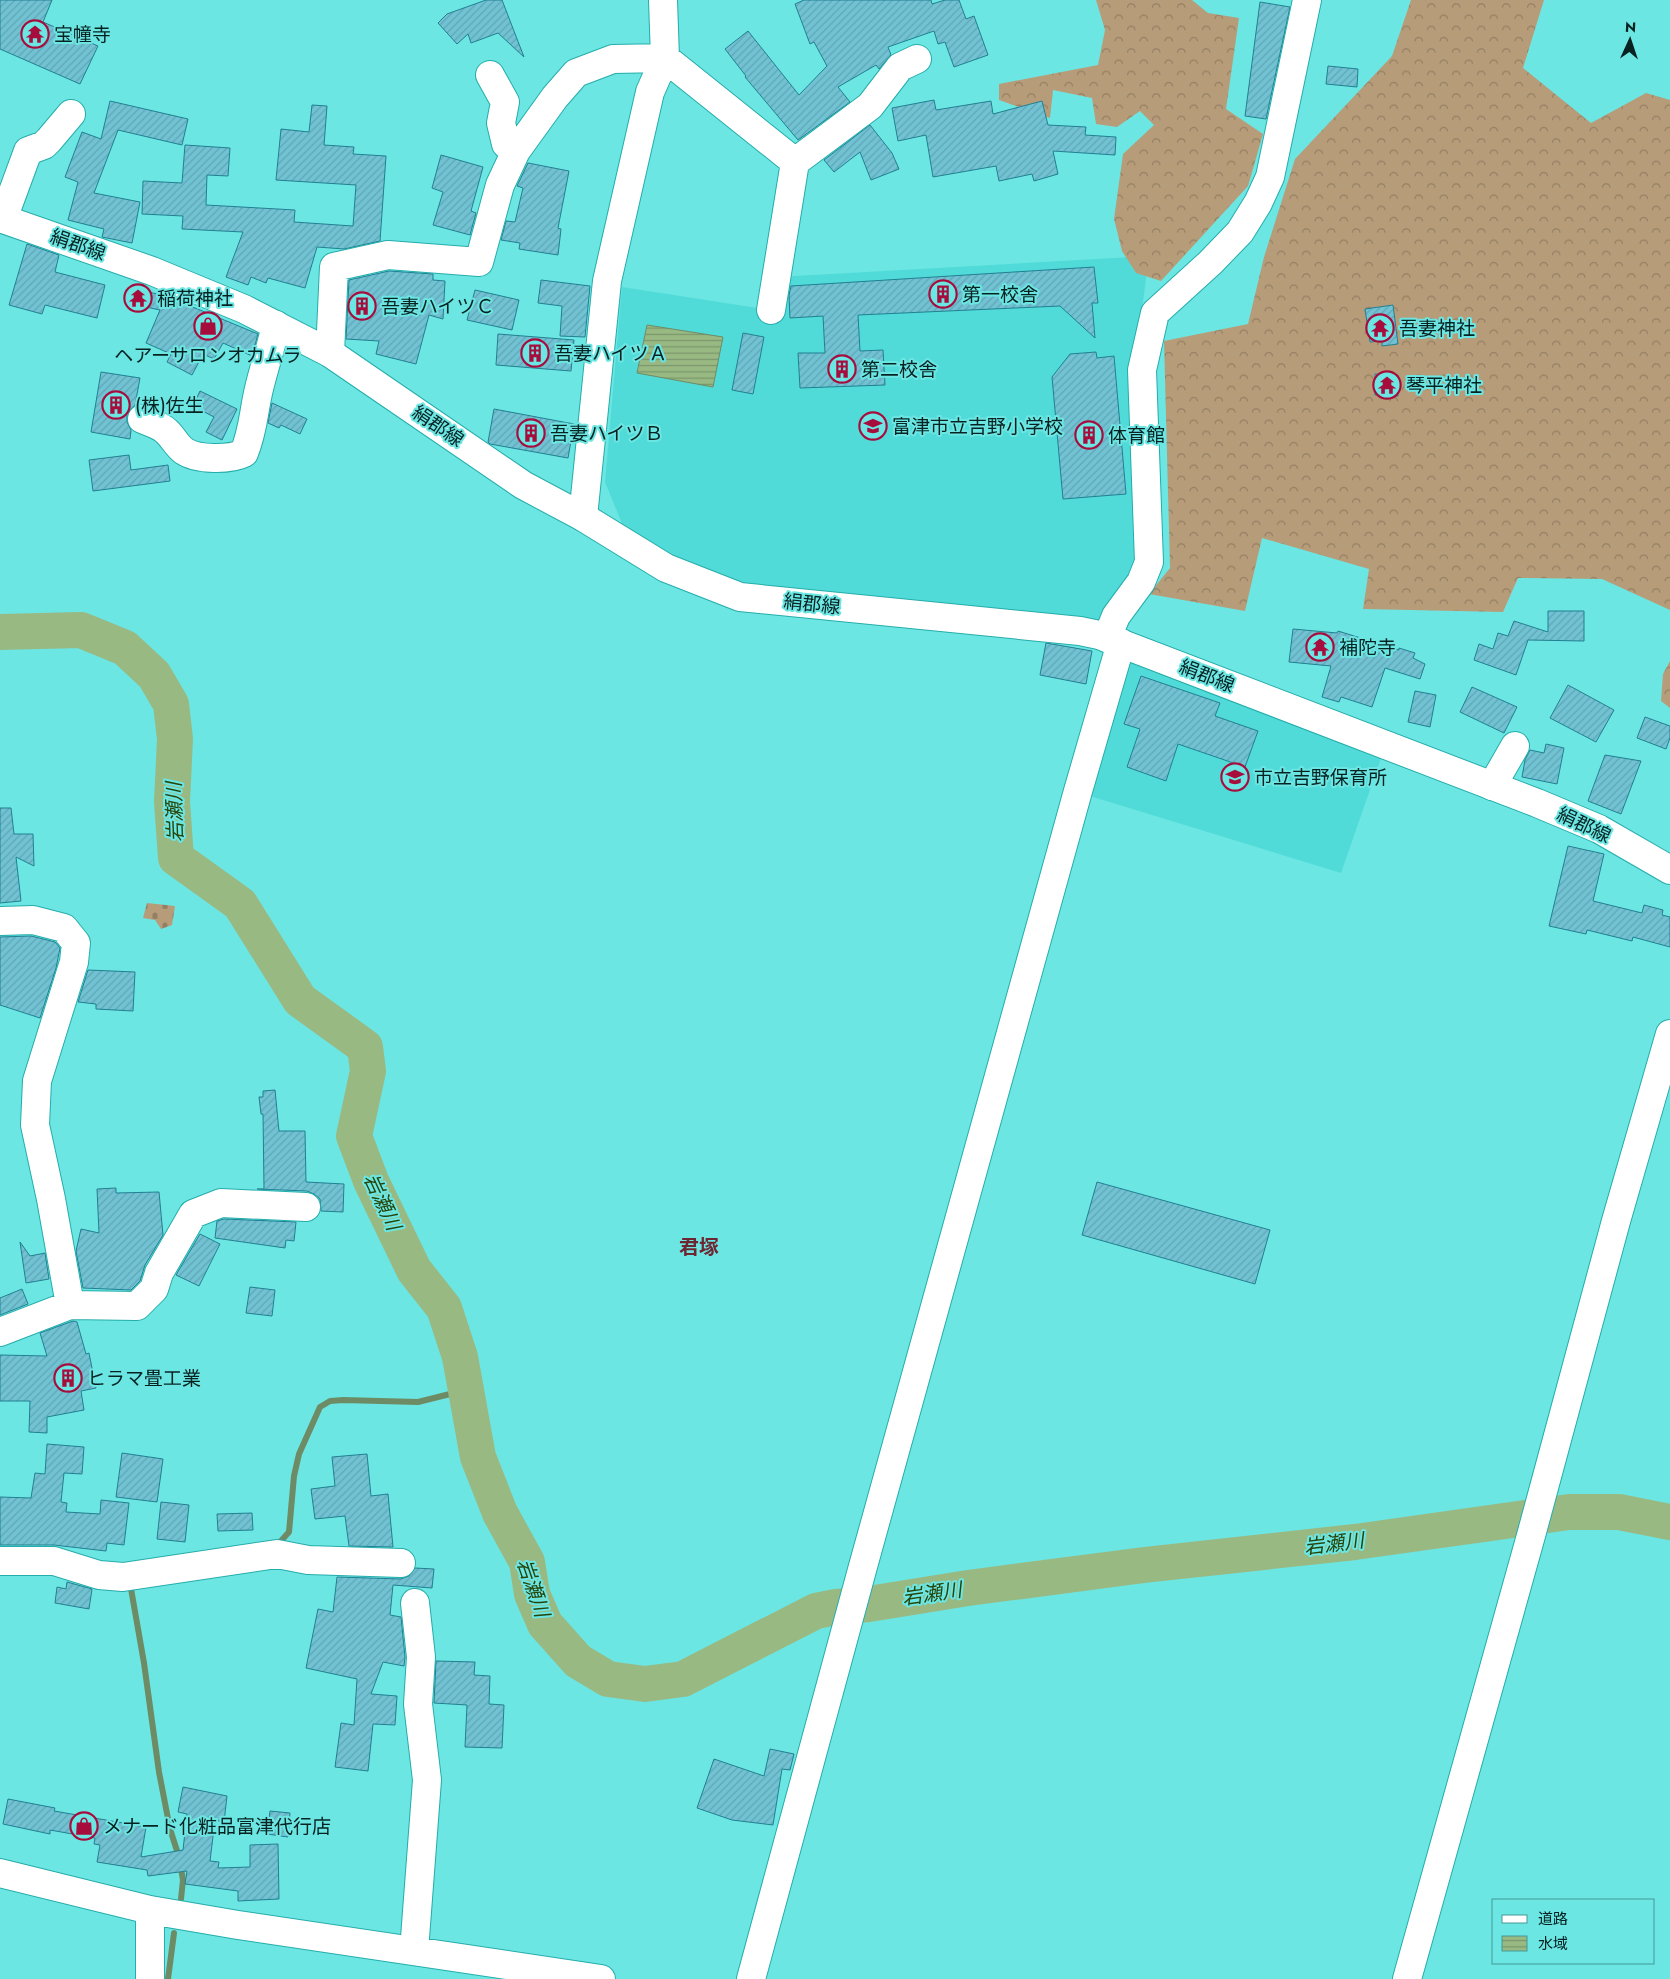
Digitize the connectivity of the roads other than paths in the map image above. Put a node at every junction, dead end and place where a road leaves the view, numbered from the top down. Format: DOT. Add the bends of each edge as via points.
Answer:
graph roads {
  1 [pos="663,0"];
  2 [pos="1307,0"];
  3 [pos="665,58"];
  4 [pos="917,59"];
  5 [pos="490,75"];
  6 [pos="71,114"];
  7 [pos="516,151"];
  8 [pos="795,162"];
  9 [pos="2,219"];
  10 [pos="771,310"];
  11 [pos="276,325"];
  12 [pos="330,353"];
  13 [pos="142,419"];
  14 [pos="583,517"];
  15 [pos="1114,640"];
  16 [pos="1515,746"];
  17 [pos="1492,786"];
  18 [pos="1670,870"];
  19 [pos="0,921"];
  20 [pos="1670,1034"];
  21 [pos="306,1207"];
  22 [pos="70,1305"];
  23 [pos="0,1332"];
  24 [pos="0,1561"];
  25 [pos="401,1563"];
  26 [pos="415,1603"];
  27 [pos="0,1873"];
  28 [pos="150,1910"];
  29 [pos="414,1951"];
  30 [pos="150,1979"];
  31 [pos="601,1979"];
  32 [pos="751,1979"];
  33 [pos="1407,1979"];
  1 -- 3 [label="street"];
  2 -- 15 [label="street" via="1270,177 1258,203 1240,232 1155,313 1142,370 1149,562 1140,582 1116,616"];
  3 -- 7 [label="street" via="613,59 576,72"];
  3 -- 8 [label="street"];
  3 -- 14 [label="street" via="650,92 607,281"];
  4 -- 8 [label="street" via="900,66 870,106"];
  5 -- 7 [label="street" via="505,102 501,123 506,144"];
  6 -- 9 [label="street" via="44,145 28,151"];
  7 -- 12 [label="street" via="500,185 479,262 388,255 334,267"];
  8 -- 10 [label="street"];
  9 -- 11 [label="street, 絹郡線" via="152,271"];
  11 -- 12 [label="street, 絹郡線"];
  11 -- 13 [label="street" via="258,393 252,435 244,453 236,457 214,458 185,452 166,431"];
  12 -- 14 [label="street, 絹郡線" via="524,485"];
  14 -- 15 [label="street, 絹郡線" via="666,568 740,597 1080,631"];
  15 -- 17 [label="street, 絹郡線"];
  15 -- 32 [label="street" via="1092,738"];
  16 -- 17 [label="street"];
  17 -- 18 [label="street, 絹郡線" via="1598,830"];
  19 -- 22 [label="street" via="33,920 64,928 76,943 74,962 37,1081 35,1125"];
  20 -- 33 [label="street"];
  21 -- 22 [label="street" via="221,1203 193,1214 154,1288 137,1306"];
  22 -- 23 [label="street"];
  24 -- 25 [label="street" via="54,1561 100,1575 132,1576 277,1554 308,1560"];
  26 -- 29 [label="street" via="421,1657 418,1704 428,1780"];
  27 -- 28 [label="street"];
  28 -- 29 [label="street"];
  28 -- 30 [label="street"];
  29 -- 31 [label="street"];
}
